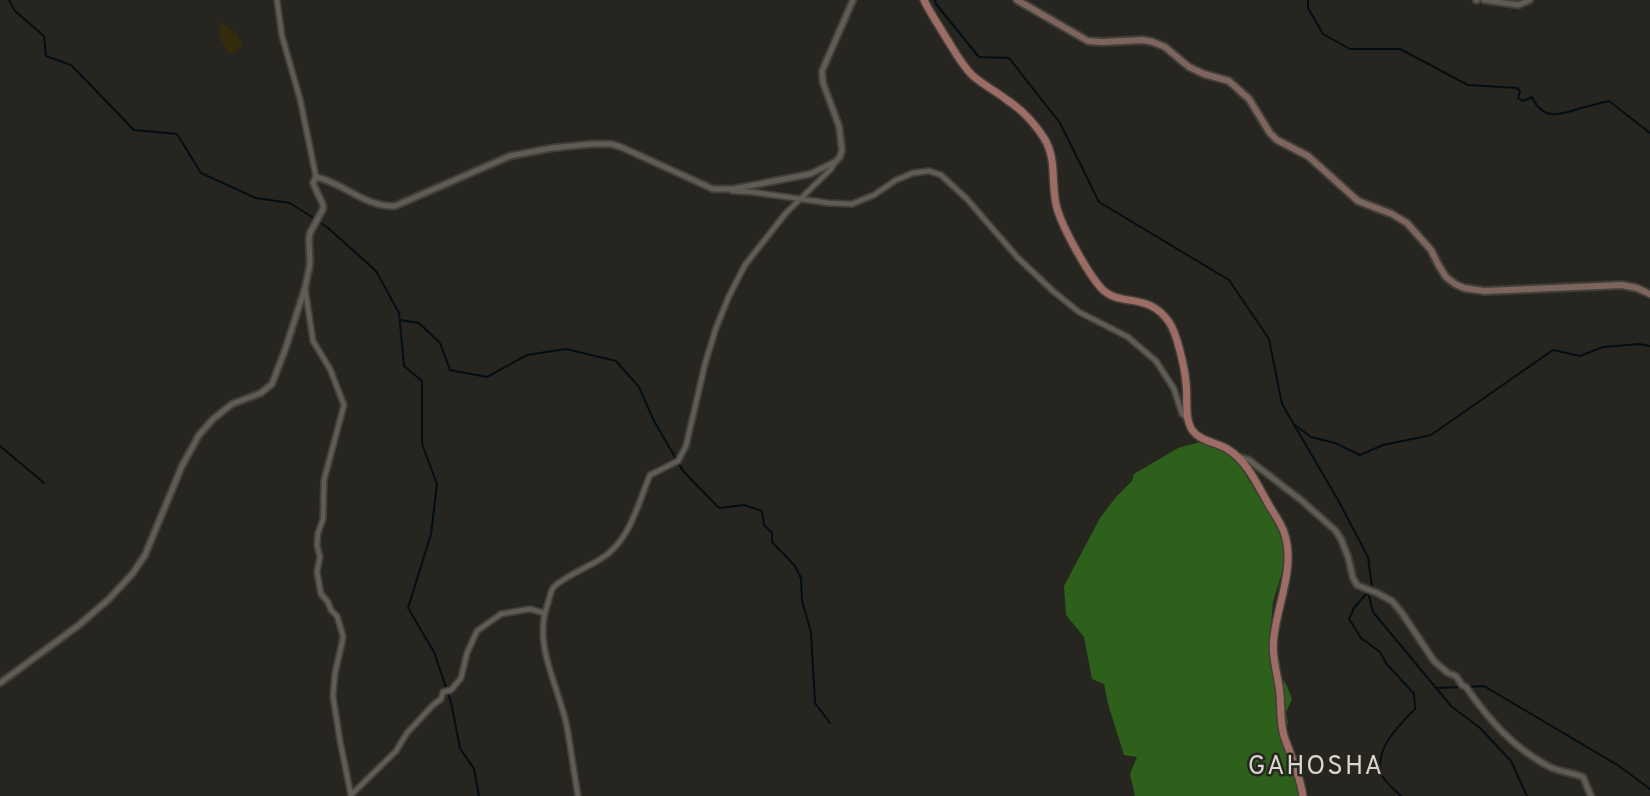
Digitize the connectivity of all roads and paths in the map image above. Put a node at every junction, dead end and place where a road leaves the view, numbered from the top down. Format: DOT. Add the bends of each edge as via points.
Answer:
graph roads {
  1 [pos="277,0"];
  2 [pos="853,0"];
  3 [pos="924,0"];
  4 [pos="1017,0"];
  5 [pos="1484,0"];
  6 [pos="1530,0"];
  7 [pos="835,162"];
  8 [pos="316,177"];
  9 [pos="723,190"];
  10 [pos="802,199"];
  11 [pos="305,288"];
  12 [pos="1650,293"];
  13 [pos="1188,419"];
  14 [pos="1237,455"];
  15 [pos="544,613"];
  16 [pos="0,683"];
  17 [pos="350,795"];
  18 [pos="578,796"];
  19 [pos="1303,796"];
  20 [pos="1591,796"];
  1 -- 8 [label="street"];
  2 -- 7 [label="street" via="822,71 841,136 841,155"];
  3 -- 13 [label="main road" via="973,76 1019,110 1043,137 1053,160 1059,216 1095,281 1112,296 1157,309 1171,323 1183,363"];
  4 -- 12 [label="main road" via="1088,41 1153,42 1189,67 1229,81 1249,99 1277,141 1308,156 1358,201 1407,223 1455,284 1484,292 1622,285"];
  5 -- 6 [label="street" via="1518,5"];
  7 -- 9 [label="street" via="804,175"];
  7 -- 10 [label="street"];
  8 -- 9 [label="street" via="369,202 395,206 510,156 611,144"];
  8 -- 11 [label="street" via="313,183 324,209 310,233"];
  9 -- 10 [label="street"];
  10 -- 13 [label="street" via="852,204 913,173 941,175 1053,291 1079,312 1128,337 1156,362"];
  10 -- 15 [label="street" via="745,265 729,296 678,461 650,475 630,528 616,547 553,588"];
  11 -- 16 [label="street" via="272,384 232,404 200,435 133,573 79,625"];
  11 -- 17 [label="street" via="313,341 344,405 324,480 317,572 321,594 340,622 342,643 333,696"];
  13 -- 14 [label="main road" via="1198,436"];
  14 -- 19 [label="main road" via="1283,530 1289,550 1273,650 1280,718"];
  14 -- 20 [label="street" via="1335,530 1355,582 1398,607 1434,661 1458,678 1497,728 1531,757 1583,777"];
  15 -- 17 [label="street" via="501,614 477,631 461,678"];
  15 -- 18 [label="street" via="543,648 567,726"];
}
